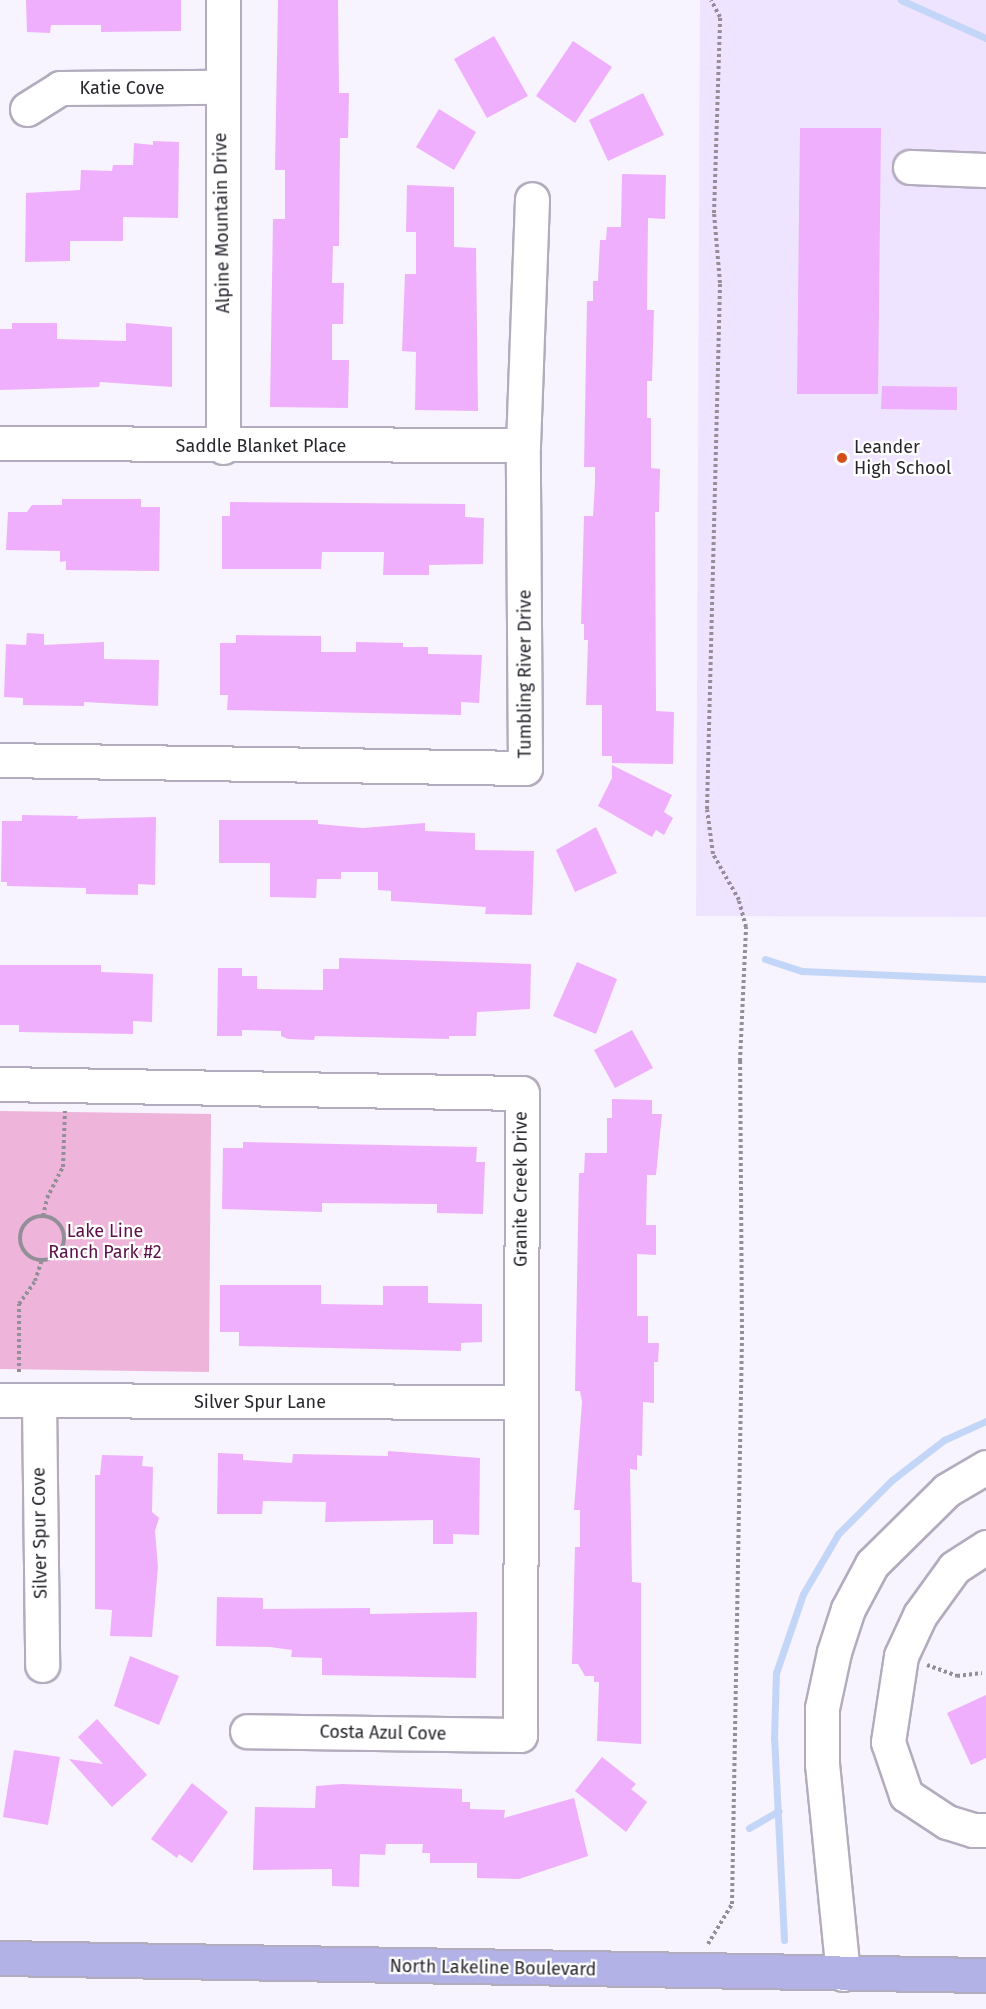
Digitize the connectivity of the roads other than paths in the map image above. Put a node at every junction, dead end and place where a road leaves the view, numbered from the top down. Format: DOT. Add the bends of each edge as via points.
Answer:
graph roads {
  1 [pos="223,0"];
  2 [pos="223,87"];
  3 [pos="27,109"];
  4 [pos="910,166"];
  5 [pos="986,170"];
  6 [pos="532,199"];
  7 [pos="0,443"];
  8 [pos="523,446"];
  9 [pos="223,447"];
  10 [pos="0,760"];
  11 [pos="0,1084"];
  12 [pos="19,1401"];
  13 [pos="519,1402"];
  14 [pos="986,1467"];
  15 [pos="986,1547"];
  16 [pos="42,1665"];
  17 [pos="247,1731"];
  18 [pos="520,1735"];
  19 [pos="986,1830"];
  20 [pos="0,1958"];
  21 [pos="843,1974"];
  22 [pos="986,1975"];
  1 -- 2 [label="street, Alpine Mountain Drive"];
  2 -- 3 [label="street, Katie Cove" via="60,88"];
  2 -- 9 [label="street, Alpine Mountain Drive"];
  4 -- 5 [label="street"];
  6 -- 8 [label="street, Tumbling River Drive"];
  7 -- 9 [label="street, Saddle Blanket Place"];
  8 -- 9 [label="street, Saddle Blanket Place"];
  8 -- 10 [label="street, Tumbling River Drive" via="525,768"];
  11 -- 13 [label="street, Granite Creek Drive" via="522,1093"];
  12 -- 13 [label="street, Silver Spur Lane"];
  12 -- 16 [label="street, Silver Spur Cove"];
  13 -- 18 [label="street, Granite Creek Drive"];
  14 -- 21 [label="street" via="947,1490 872,1564 848,1609 834,1652 822,1708 822,1764"];
  15 -- 19 [label="street" via="954,1568 920,1615 901,1656 888,1742 906,1795 947,1822"];
  17 -- 18 [label="street, Costa Azul Cove"];
  20 -- 21 [label="main road, North Lakeline Boulevard"];
  21 -- 22 [label="main road, North Lakeline Boulevard"];
}
